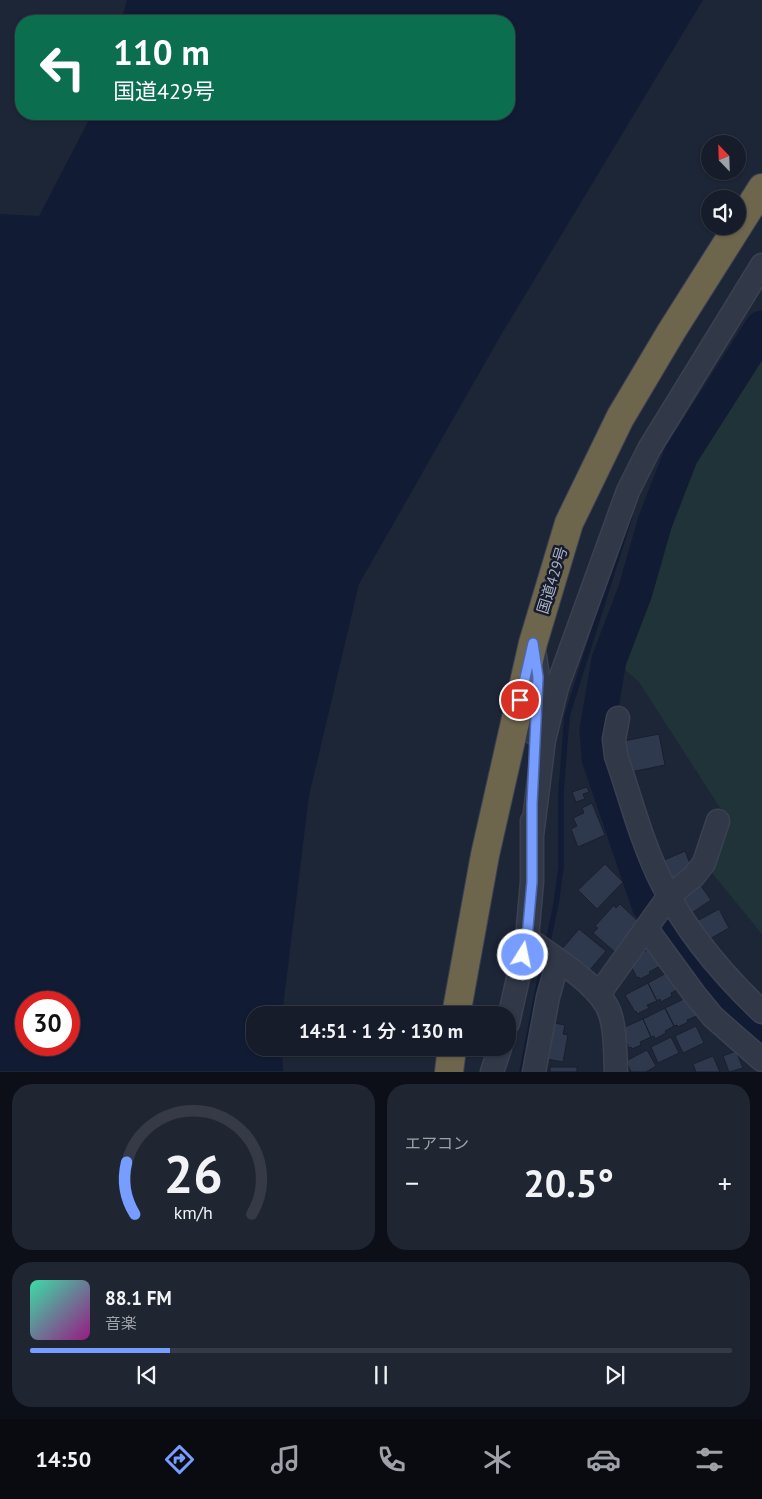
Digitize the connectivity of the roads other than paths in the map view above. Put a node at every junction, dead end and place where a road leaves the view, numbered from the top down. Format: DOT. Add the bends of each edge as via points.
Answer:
graph roads {
  1 [pos="762,188"];
  2 [pos="762,265"];
  3 [pos="533,643"];
  4 [pos="618,718"];
  5 [pos="718,821"];
  6 [pos="532,836"];
  7 [pos="669,896"];
  8 [pos="646,928"];
  9 [pos="527,938"];
  10 [pos="558,961"];
  11 [pos="599,994"];
  12 [pos="458,1006"];
  13 [pos="512,1006"];
  14 [pos="762,1012"];
  15 [pos="451,1056"];
  16 [pos="497,1056"];
  17 [pos="762,1060"];
  18 [pos="449,1072"];
  19 [pos="492,1072"];
  20 [pos="534,1072"];
  21 [pos="616,1072"];
  1 -- 3 [label="highway, 国道429号" via="620,418 570,523"];
  2 -- 6 [label="street" via="649,449 628,491 556,687 544,740"];
  3 -- 6 [label="street" via="538,677"];
  3 -- 12 [label="highway, 国道429号" via="485,854"];
  4 -- 7 [label="street" via="614,739 616,756 646,843"];
  5 -- 7 [label="street" via="704,864"];
  6 -- 9 [label="street"];
  7 -- 8 [label="street"];
  7 -- 14 [label="street" via="719,968"];
  8 -- 11 [label="street"];
  8 -- 17 [label="street" via="713,1017"];
  9 -- 10 [label="street"];
  9 -- 13 [label="street"];
  10 -- 11 [label="street"];
  10 -- 20 [label="street"];
  11 -- 21 [label="street" via="612,1017"];
  15 -- 18 [label="highway"];
  16 -- 19 [label="street"];
}
